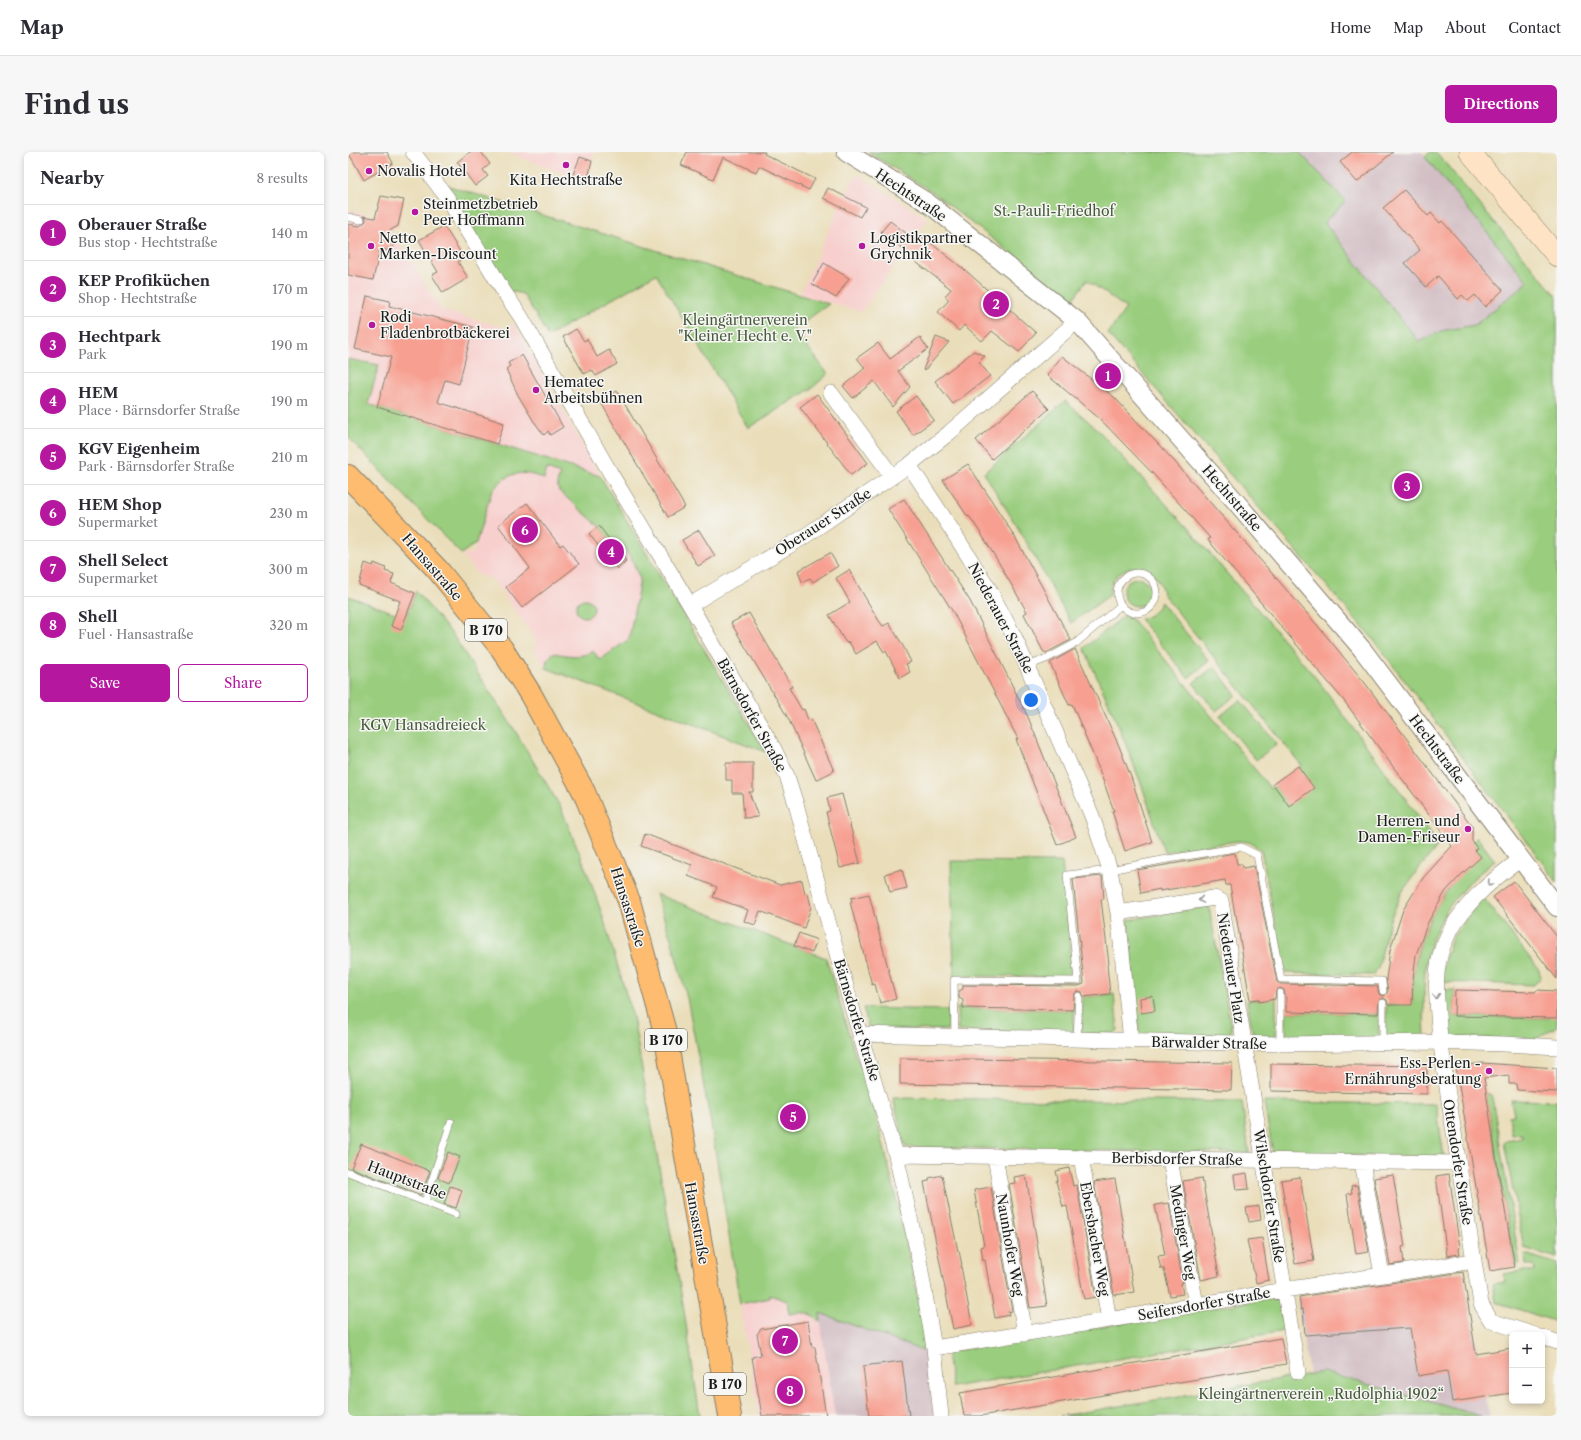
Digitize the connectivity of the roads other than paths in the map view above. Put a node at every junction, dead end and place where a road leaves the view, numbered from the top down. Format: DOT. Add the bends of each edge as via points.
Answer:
graph roads {
  1 [pos="413,152"];
  2 [pos="846,152"];
  3 [pos="1470,152"];
  4 [pos="348,217"];
  5 [pos="361,220"];
  6 [pos="1557,256"];
  7 [pos="1077,321"];
  8 [pos="831,393"];
  9 [pos="909,465"];
  10 [pos="348,476"];
  11 [pos="892,476"];
  12 [pos="1121,604"];
  13 [pos="690,605"];
  14 [pos="1028,666"];
  15 [pos="1521,860"];
  16 [pos="1110,870"];
  17 [pos="1557,907"];
  18 [pos="1118,913"];
  19 [pos="1078,981"];
  20 [pos="1383,991"];
  21 [pos="1280,994"];
  22 [pos="1383,1003"];
  23 [pos="860,1034"];
  24 [pos="955,1037"];
  25 [pos="1077,1040"];
  26 [pos="1131,1041"];
  27 [pos="1383,1042"];
  28 [pos="1441,1042"];
  29 [pos="1244,1043"];
  30 [pos="1280,1044"];
  31 [pos="1557,1047"];
  32 [pos="451,1122"];
  33 [pos="896,1155"];
  34 [pos="995,1156"];
  35 [pos="1081,1158"];
  36 [pos="1170,1159"];
  37 [pos="1263,1160"];
  38 [pos="1362,1162"];
  39 [pos="1459,1163"];
  40 [pos="348,1172"];
  41 [pos="425,1202"];
  42 [pos="456,1214"];
  43 [pos="1474,1261"];
  44 [pos="1382,1275"];
  45 [pos="1284,1290"];
  46 [pos="1196,1305"];
  47 [pos="1109,1320"];
  48 [pos="1526,1332"];
  49 [pos="1025,1334"];
  50 [pos="1545,1338"];
  51 [pos="1557,1342"];
  52 [pos="934,1348"];
  53 [pos="1298,1372"];
  54 [pos="730,1416"];
  55 [pos="941,1416"];
  1 -- 13 [label="street, Bärnsdorfer Straße" via="448,199 521,317"];
  2 -- 7 [label="street, Hechtstraße" via="928,203"];
  3 -- 6 [label="main road"];
  4 -- 5 [label="lane"];
  7 -- 9 [label="street, Oberauer Straße"];
  7 -- 15 [label="street, Hechtstraße" via="1362,649"];
  8 -- 11 [label="street"];
  9 -- 11 [label="street, Oberauer Straße"];
  9 -- 14 [label="street, Niederauer Straße" via="989,589"];
  10 -- 54 [label="main road, Hansastraße / B 170" via="437,568 502,650 531,695 584,792 629,901 665,1032"];
  11 -- 13 [label="street, Oberauer Straße" via="802,538"];
  12 -- 12 [label="lane" via="1134,612 1150,608 1157,594 1153,580 1145,574 1132,573 1126,576 1121,580 1117,592"];
  12 -- 14 [label="lane" via="1076,643"];
  13 -- 23 [label="street, Bärnsdorfer Straße" via="774,749 787,776"];
  14 -- 16 [label="street, Niederauer Straße" via="1092,816"];
  15 -- 17 [label="street, Hechtstraße"];
  15 -- 28 [label="street, Ottendorfer Straße, one-way" via="1475,897 1458,919 1443,946 1436,972"];
  16 -- 18 [label="street"];
  16 -- 19 [label="lane" via="1068,875"];
  16 -- 20 [label="lane" via="1241,847 1257,855 1281,981 1382,981"];
  18 -- 26 [label="street"];
  29 -- 18 [label="street, Niederauer Platz, one-way" via="1220,901 1214,898"];
  19 -- 24 [label="lane" via="954,980"];
  19 -- 25 [label="lane"];
  21 -- 30 [label="lane"];
  22 -- 27 [label="lane"];
  23 -- 24 [label="street, Bärwalder Straße"];
  23 -- 33 [label="street, Bärnsdorfer Straße"];
  24 -- 25 [label="street, Bärwalder Straße"];
  25 -- 26 [label="street, Bärwalder Straße"];
  26 -- 29 [label="street, Bärwalder Straße"];
  27 -- 28 [label="street, Bärwalder Straße"];
  27 -- 30 [label="street, Bärwalder Straße"];
  28 -- 31 [label="street, Bärwalder Straße"];
  28 -- 39 [label="street, Ottendorfer Straße"];
  29 -- 30 [label="street, Bärwalder Straße"];
  29 -- 37 [label="street, Wilschdorfer Straße"];
  32 -- 41 [label="lane"];
  33 -- 34 [label="street, Berbisdorfer Straße"];
  33 -- 52 [label="street, Bärnsdorfer Straße" via="918,1254"];
  34 -- 35 [label="street, Berbisdorfer Straße"];
  34 -- 49 [label="street, Naunhofer Weg"];
  35 -- 36 [label="street, Berbisdorfer Straße"];
  35 -- 47 [label="street, Ebersbacher Weg"];
  36 -- 37 [label="street, Berbisdorfer Straße"];
  36 -- 46 [label="street, Medinger Weg"];
  37 -- 38 [label="street, Berbisdorfer Straße"];
  37 -- 45 [label="street, Wilschdorfer Straße"];
  38 -- 39 [label="street, Berbisdorfer Straße"];
  38 -- 44 [label="street"];
  39 -- 43 [label="street, Ottendorfer Straße"];
  40 -- 41 [label="lane, Hauptstraße"];
  41 -- 42 [label="lane, Hauptstraße"];
  43 -- 44 [label="street, Seifersdorfer Straße"];
  43 -- 48 [label="street, Ottendorfer Straße" via="1481,1304 1491,1321"];
  44 -- 45 [label="street, Seifersdorfer Straße"];
  45 -- 46 [label="street, Seifersdorfer Straße"];
  45 -- 53 [label="street, Wilschdorfer Straße"];
  46 -- 47 [label="street, Seifersdorfer Straße"];
  47 -- 49 [label="street, Seifersdorfer Straße"];
  49 -- 52 [label="street, Seifersdorfer Straße"];
  50 -- 51 [label="street"];
  52 -- 55 [label="street, Bärnsdorfer Straße"];
}
